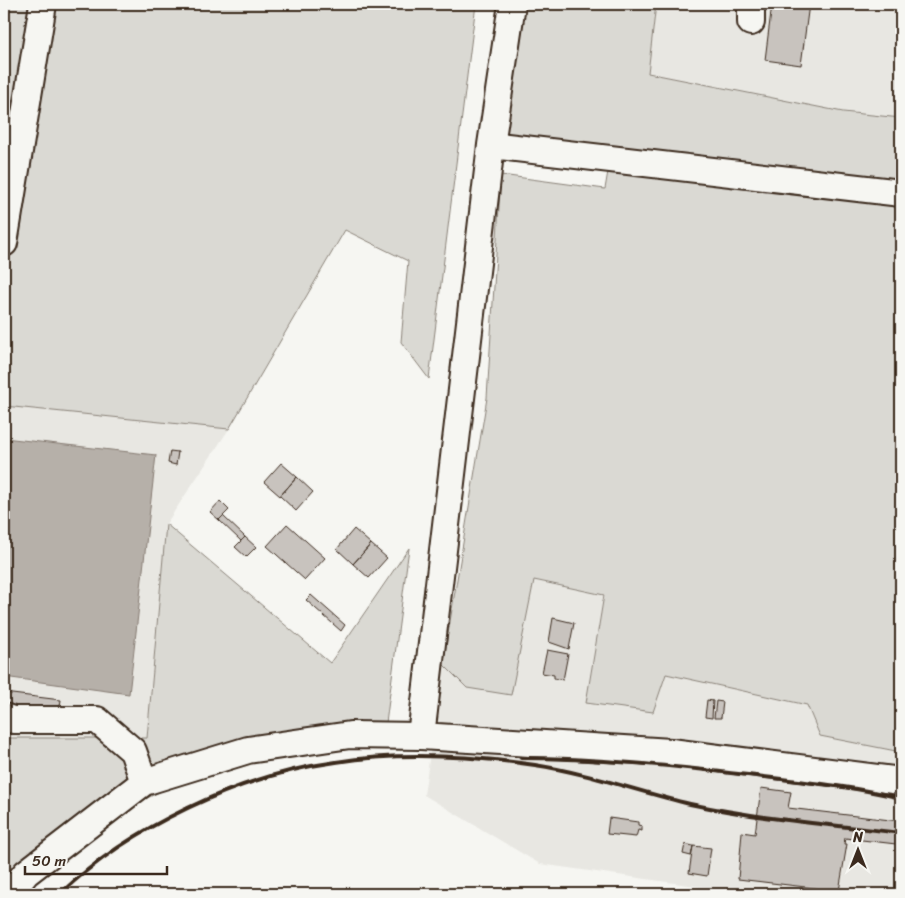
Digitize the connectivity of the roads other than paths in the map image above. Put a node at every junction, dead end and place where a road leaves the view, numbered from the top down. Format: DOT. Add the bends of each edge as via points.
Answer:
graph roads {
  1 [pos="43,4"];
  2 [pos="512,4"];
  3 [pos="13,122"];
  4 [pos="491,144"];
  5 [pos="901,193"];
  6 [pos="4,243"];
  7 [pos="4,717"];
  8 [pos="422,736"];
  9 [pos="901,781"];
  10 [pos="144,782"];
  11 [pos="9,894"];
  1 -- 3 [label="lane"];
  2 -- 4 [label="lane"];
  3 -- 6 [label="lane"];
  4 -- 5 [label="lane"];
  4 -- 8 [label="lane"];
  7 -- 10 [label="lane" via="13,720 97,720 133,751"];
  8 -- 9 [label="lane" via="671,752"];
  8 -- 10 [label="lane" via="350,735 248,750"];
  10 -- 11 [label="lane" via="26,873"];
}
